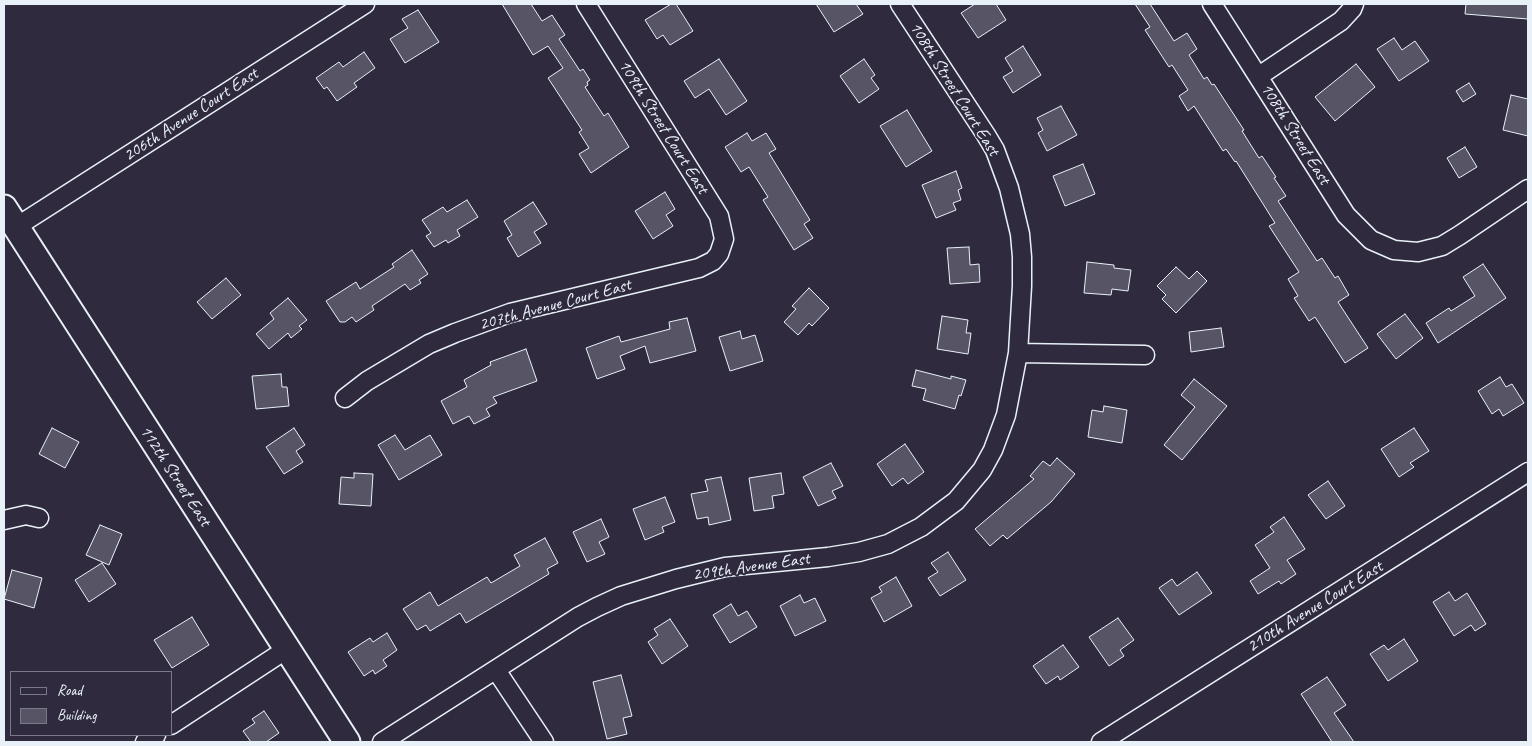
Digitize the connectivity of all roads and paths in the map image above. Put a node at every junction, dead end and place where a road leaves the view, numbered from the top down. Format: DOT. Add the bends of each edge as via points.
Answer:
graph roads {
  1 [pos="365,4"];
  2 [pos="586,4"];
  3 [pos="900,4"];
  4 [pos="1212,4"];
  5 [pos="1354,4"];
  6 [pos="1259,76"];
  7 [pos="1528,189"];
  8 [pos="10,218"];
  9 [pos="719,254"];
  10 [pos="1018,353"];
  11 [pos="1145,355"];
  12 [pos="344,398"];
  13 [pos="1528,472"];
  14 [pos="39,518"];
  15 [pos="4,520"];
  16 [pos="287,649"];
  17 [pos="496,670"];
  18 [pos="172,724"];
  19 [pos="347,742"];
  20 [pos="382,742"];
  21 [pos="544,742"];
  22 [pos="1102,742"];
  1 -- 8 [label="street, 206th Avenue Court East"];
  2 -- 9 [label="street, 109th Street Court East" via="719,216 724,239"];
  3 -- 10 [label="street, 108th Street Court East" via="986,134 1009,188 1022,257"];
  4 -- 6 [label="street, 108th Street East"];
  5 -- 6 [label="street" via="1340,21"];
  6 -- 7 [label="street, 108th Street East" via="1346,216 1371,240 1394,250 1418,252 1442,246"];
  8 -- 16 [label="street, 112th Street East"];
  9 -- 12 [label="street, 207th Avenue Court East" via="713,262 699,268 510,313 455,333 374,376"];
  10 -- 11 [label="street"];
  10 -- 17 [label="street, 209th Avenue East" via="1006,415 982,470 956,501 921,527 888,544 859,552 725,567 676,578 622,596 578,617"];
  13 -- 22 [label="street, 210th Avenue Court East"];
  14 -- 15 [label="street" via="26,515"];
  16 -- 18 [label="street"];
  16 -- 19 [label="street, 112th Street East"];
  17 -- 20 [label="street, 209th Avenue East"];
  17 -- 21 [label="street"];
}
